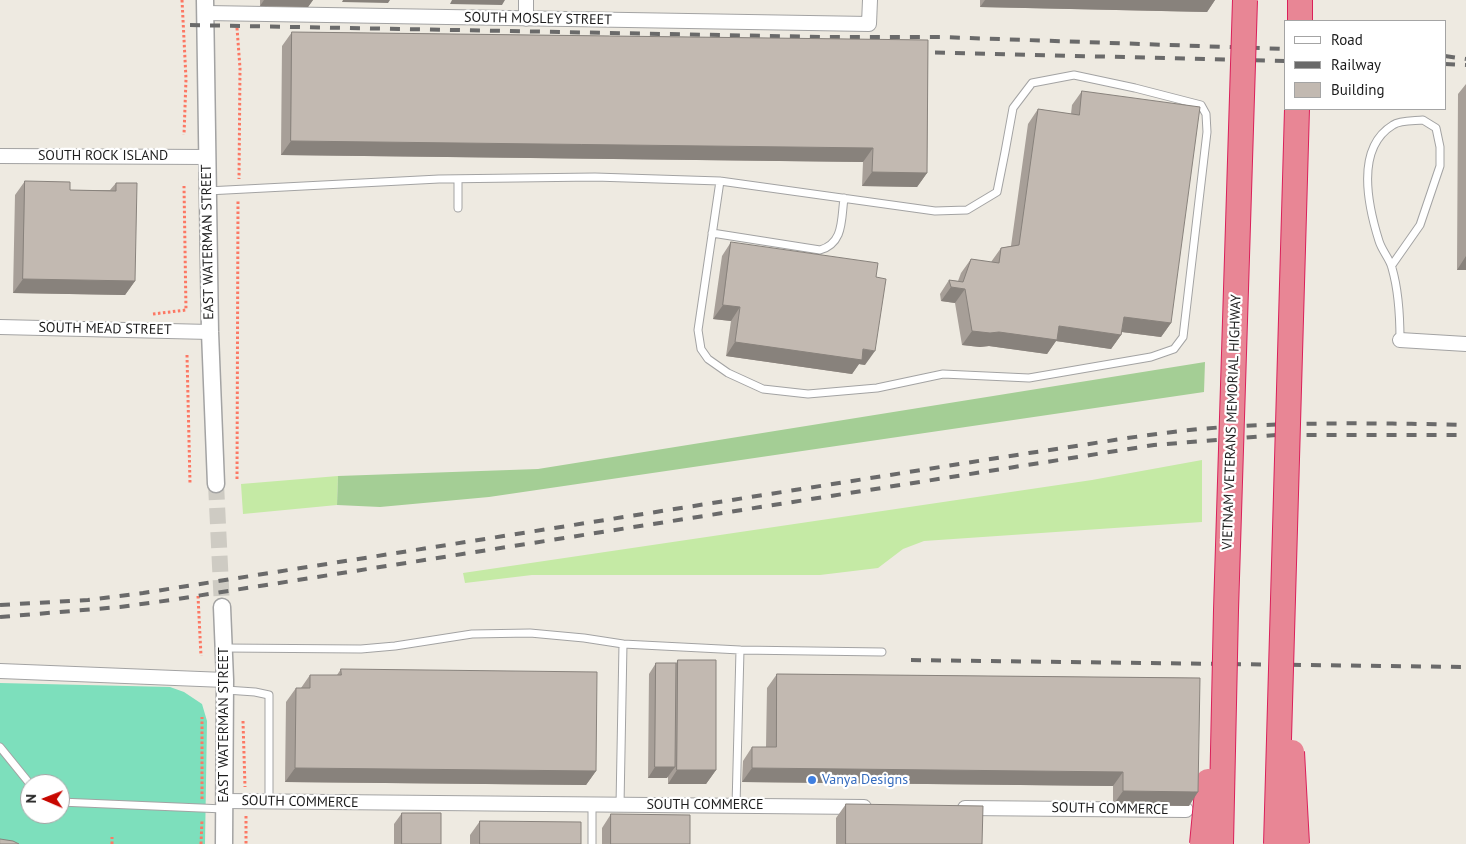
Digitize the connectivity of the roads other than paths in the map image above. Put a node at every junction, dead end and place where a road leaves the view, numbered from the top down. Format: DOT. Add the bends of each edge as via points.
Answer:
graph roads {
  1 [pos="526,0"];
  2 [pos="870,0"];
  3 [pos="1245,0"];
  4 [pos="1300,0"];
  5 [pos="206,7"];
  6 [pos="526,19"];
  7 [pos="1300,20"];
  8 [pos="1297,110"];
  9 [pos="0,156"];
  10 [pos="206,157"];
  11 [pos="458,179"];
  12 [pos="720,181"];
  13 [pos="207,191"];
  14 [pos="844,198"];
  15 [pos="458,208"];
  16 [pos="712,233"];
  17 [pos="1392,265"];
  18 [pos="0,327"];
  19 [pos="210,332"];
  20 [pos="1400,340"];
  21 [pos="1466,344"];
  22 [pos="216,484"];
  23 [pos="222,607"];
  24 [pos="1226,610"];
  25 [pos="1282,618"];
  26 [pos="623,644"];
  27 [pos="224,648"];
  28 [pos="740,650"];
  29 [pos="882,652"];
  30 [pos="0,671"];
  31 [pos="225,685"];
  32 [pos="0,747"];
  33 [pos="22,774"];
  34 [pos="269,801"];
  35 [pos="70,802"];
  36 [pos="592,804"];
  37 [pos="224,805"];
  38 [pos="620,805"];
  39 [pos="736,806"];
  40 [pos="881,807"];
  41 [pos="948,808"];
  42 [pos="1186,810"];
  43 [pos="224,844"];
  44 [pos="592,844"];
  45 [pos="1202,844"];
  46 [pos="1221,844"];
  47 [pos="1276,844"];
  48 [pos="1297,844"];
  1 -- 6 [label="street"];
  2 -- 6 [label="street, SOUTH MOSLEY STREET" via="869,24"];
  3 -- 24 [label="highway, VIETNAM VETERANS MEMORIAL HIGHWAY, bridge"];
  4 -- 7 [label="highway"];
  5 -- 6 [label="street, SOUTH MOSLEY STREET" via="236,14"];
  5 -- 10 [label="street, EAST WATERMAN STREET"];
  8 -- 25 [label="highway, bridge"];
  9 -- 10 [label="street, SOUTH ROCK ISLAND"];
  10 -- 13 [label="street, EAST WATERMAN STREET"];
  11 -- 12 [label="lane" via="595,177"];
  11 -- 13 [label="lane"];
  11 -- 15 [label="lane"];
  12 -- 14 [label="lane"];
  12 -- 16 [label="lane"];
  13 -- 19 [label="street, EAST WATERMAN STREET"];
  14 -- 16 [label="lane" via="836,241 820,250"];
  14 -- 16 [label="lane" via="935,211 967,210 997,192 1012,108 1032,83 1074,75 1201,105 1206,114 1207,132 1183,337 1174,349 1151,357 1029,378 943,374 877,388 808,394 763,389 728,373 708,359 701,349 698,330"];
  17 -- 17 [label="lane" via="1379,244 1370,208 1368,169 1375,141 1394,124 1423,120 1436,128 1440,166 1420,225"];
  17 -- 20 [label="lane" via="1399,294"];
  18 -- 19 [label="street, SOUTH MEAD STREET"];
  19 -- 22 [label="street, EAST WATERMAN STREET"];
  20 -- 21 [label="street"];
  23 -- 27 [label="street, EAST WATERMAN STREET"];
  24 -- 45 [label="highway, bridge"];
  24 -- 46 [label="highway, VIETNAM VETERANS MEMORIAL HIGHWAY, bridge"];
  25 -- 47 [label="highway, bridge"];
  25 -- 48 [label="highway, bridge"];
  26 -- 27 [label="lane" via="530,634 472,634 361,649"];
  26 -- 28 [label="lane"];
  26 -- 38 [label="lane"];
  27 -- 31 [label="street, EAST WATERMAN STREET"];
  28 -- 29 [label="lane"];
  28 -- 39 [label="lane"];
  30 -- 31 [label="street"];
  31 -- 34 [label="lane" via="269,696"];
  31 -- 37 [label="street, EAST WATERMAN STREET"];
  32 -- 33 [label="lane"];
  34 -- 36 [label="street, SOUTH COMMERCE"];
  34 -- 37 [label="street, SOUTH COMMERCE"];
  35 -- 37 [label="lane" via="202,808"];
  36 -- 38 [label="street, SOUTH COMMERCE"];
  36 -- 44 [label="lane"];
  37 -- 43 [label="street, EAST WATERMAN STREET"];
  38 -- 39 [label="street, SOUTH COMMERCE"];
  39 -- 40 [label="street, SOUTH COMMERCE"];
  41 -- 42 [label="street, SOUTH COMMERCE"];
}
